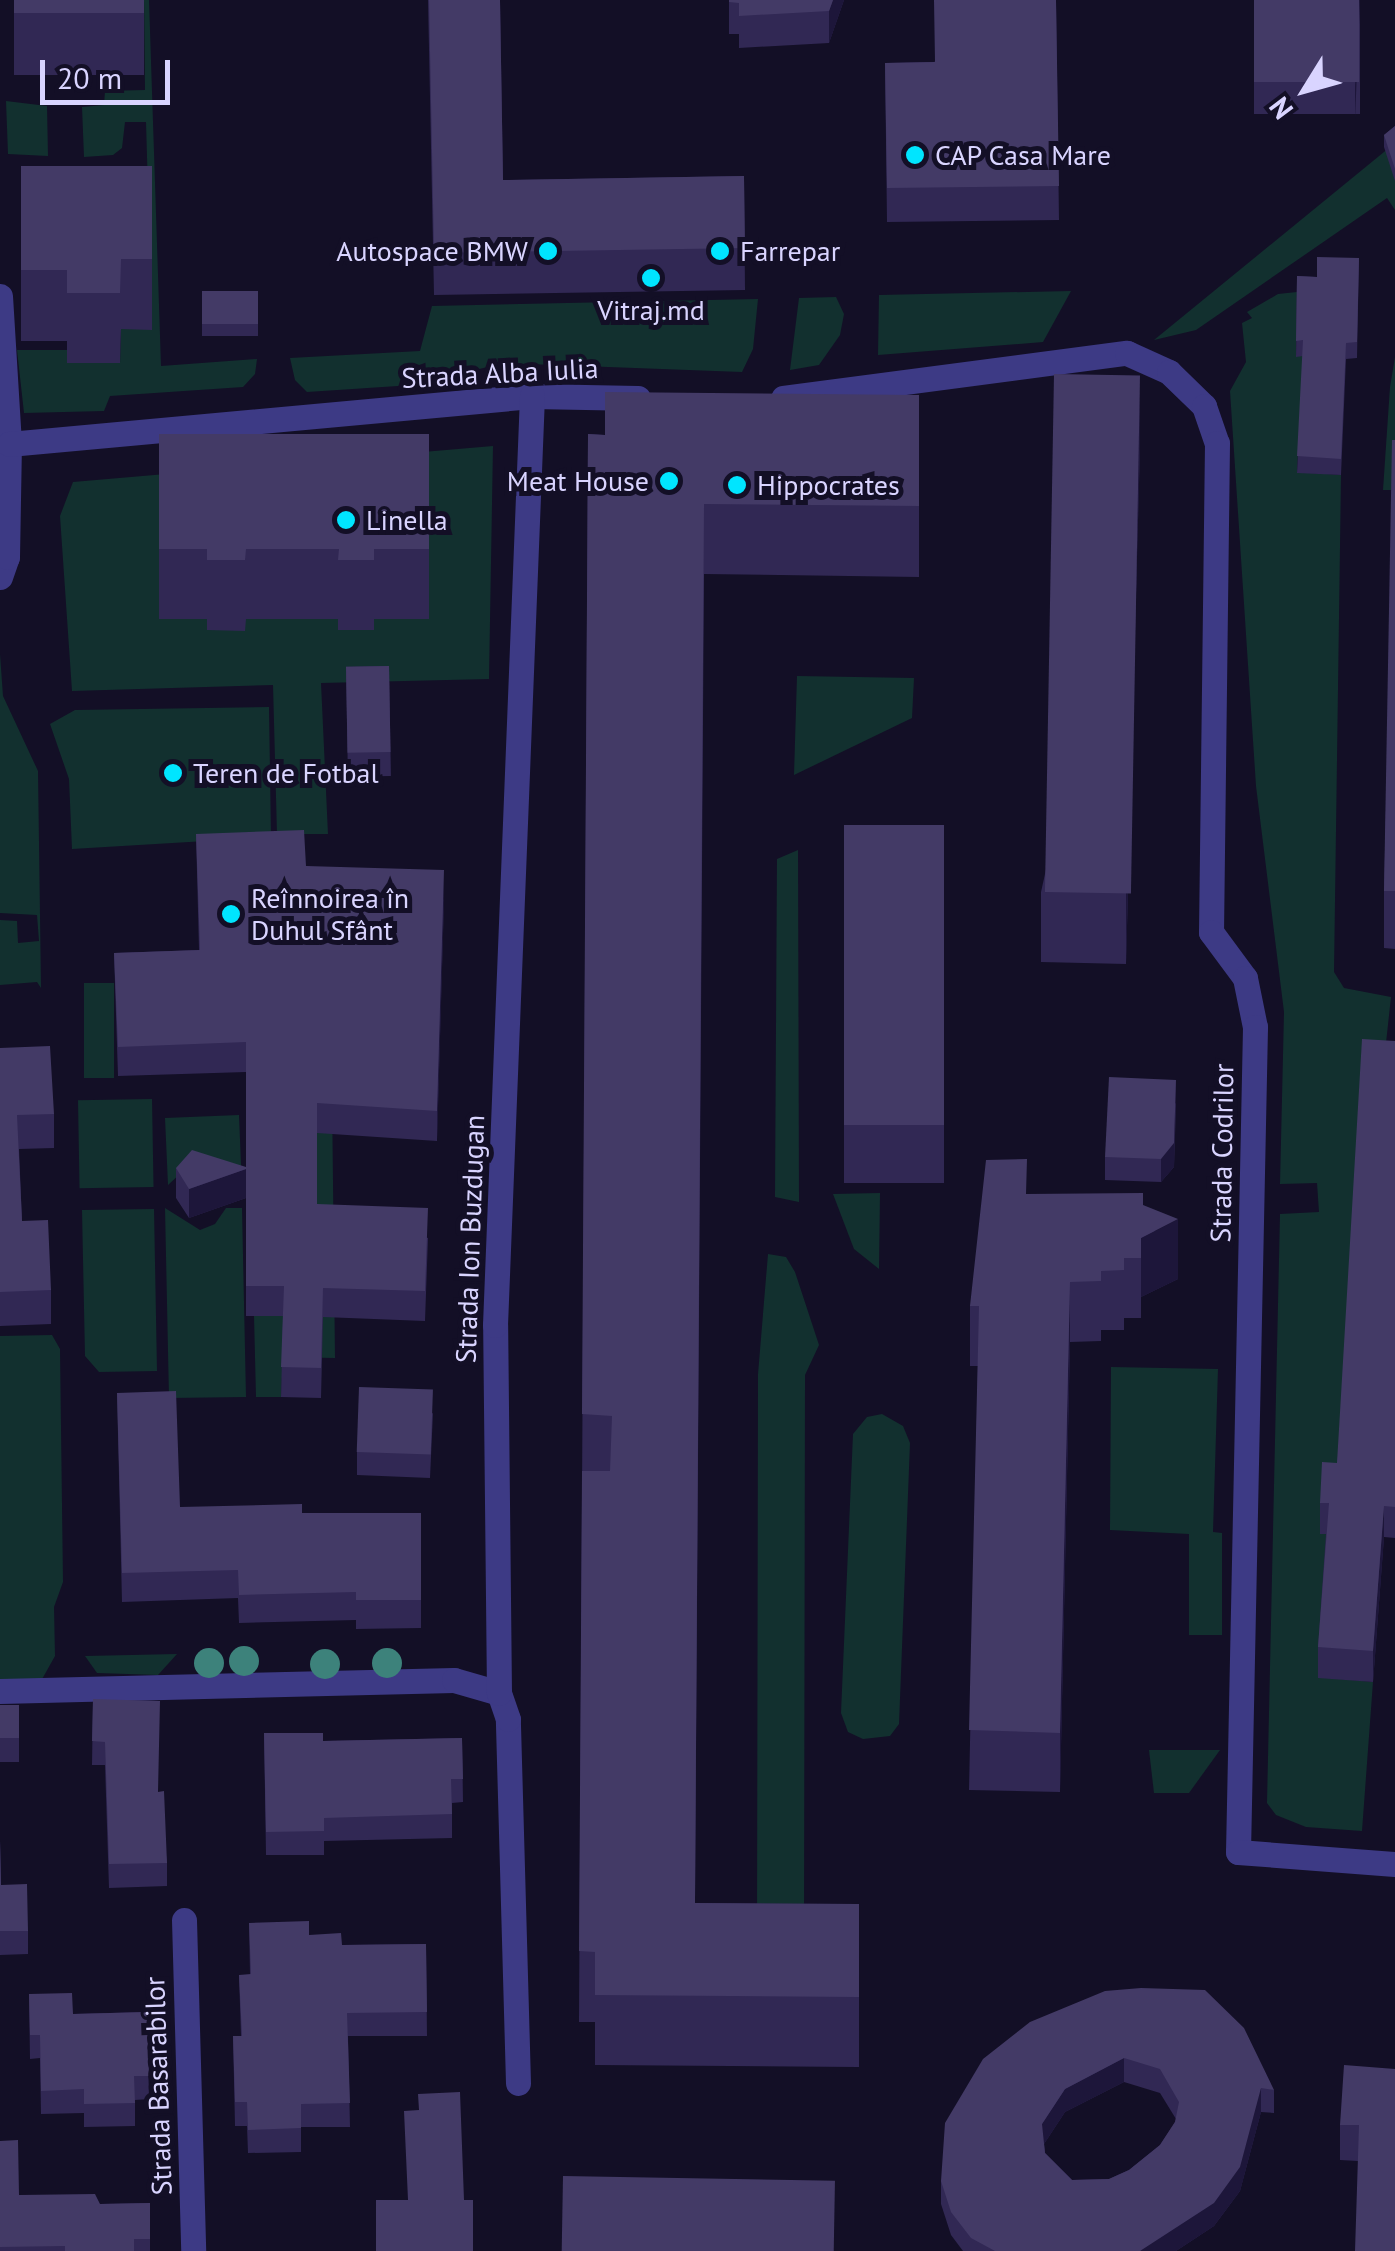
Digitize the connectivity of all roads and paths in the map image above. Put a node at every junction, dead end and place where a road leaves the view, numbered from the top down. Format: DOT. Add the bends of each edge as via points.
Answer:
graph roads {
  1 [pos="0,296"];
  2 [pos="532,396"];
  3 [pos="666,398"];
  4 [pos="762,401"];
  5 [pos="9,444"];
  6 [pos="0,577"];
  7 [pos="0,1691"];
  8 [pos="499,1693"];
  9 [pos="1395,1864"];
  10 [pos="184,1920"];
  11 [pos="518,2083"];
  12 [pos="193,2251"];
  1 -- 5 [label="street"];
  2 -- 3 [label="street, Strada Alba Iulia"];
  2 -- 5 [label="street, Strada Alba Iulia"];
  2 -- 8 [label="street, Strada Ion Buzdugan" via="495,1325"];
  4 -- 9 [label="street, Strada Codrilor" via="1127,352 1169,372 1204,406 1218,443 1212,932 1245,978 1254,1027 1238,1852"];
  5 -- 6 [label="street" via="8,557"];
  7 -- 8 [label="street" via="454,1680"];
  8 -- 11 [label="street, Strada Ion Buzdugan" via="508,1719"];
  10 -- 12 [label="street, Strada Basarabilor"];
}
